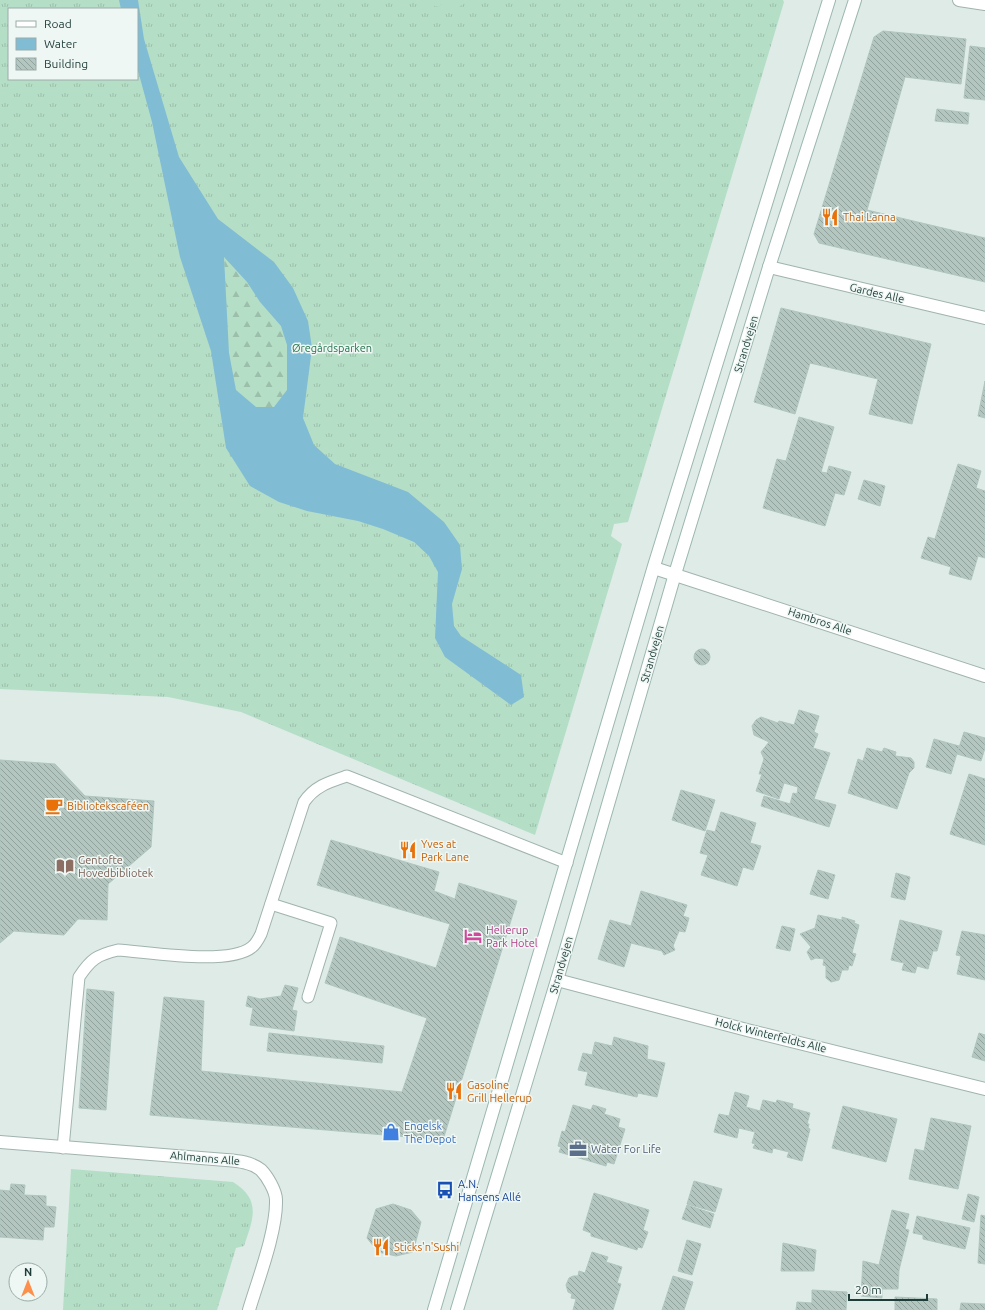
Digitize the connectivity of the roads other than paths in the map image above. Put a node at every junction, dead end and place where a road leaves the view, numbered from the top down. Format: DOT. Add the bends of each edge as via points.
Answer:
graph roads {
  1 [pos="829,0"];
  2 [pos="855,0"];
  3 [pos="959,0"];
  4 [pos="985,4"];
  5 [pos="769,267"];
  6 [pos="985,318"];
  7 [pos="654,568"];
  8 [pos="675,574"];
  9 [pos="985,676"];
  10 [pos="567,863"];
  11 [pos="271,904"];
  12 [pos="557,980"];
  13 [pos="308,997"];
  14 [pos="985,1089"];
  15 [pos="0,1142"];
  16 [pos="63,1148"];
  17 [pos="249,1310"];
  18 [pos="434,1310"];
  19 [pos="457,1310"];
  1 -- 7 [label="main road, Strandvejen"];
  2 -- 5 [label="main road, Strandvejen"];
  3 -- 4 [label="main road"];
  5 -- 6 [label="main road, Gardes Alle"];
  5 -- 8 [label="main road, Strandvejen"];
  7 -- 8 [label="main road, Hambros Alle"];
  7 -- 10 [label="main road, Strandvejen"];
  8 -- 9 [label="main road, Hambros Alle"];
  8 -- 12 [label="main road, Strandvejen"];
  10 -- 11 [label="lane" via="347,776 321,784 304,802"];
  10 -- 18 [label="main road, Strandvejen"];
  11 -- 13 [label="lane" via="331,923"];
  11 -- 16 [label="lane" via="261,934 252,947 236,954 218,958 118,950 102,954 89,962 79,977"];
  12 -- 14 [label="main road, Holck Winterfeldts Alle"];
  12 -- 19 [label="main road, Strandvejen"];
  15 -- 16 [label="main road, Ahlmanns Alle"];
  16 -- 17 [label="main road, Ahlmanns Alle" via="246,1162 261,1170 276,1198 275,1217"];
}
